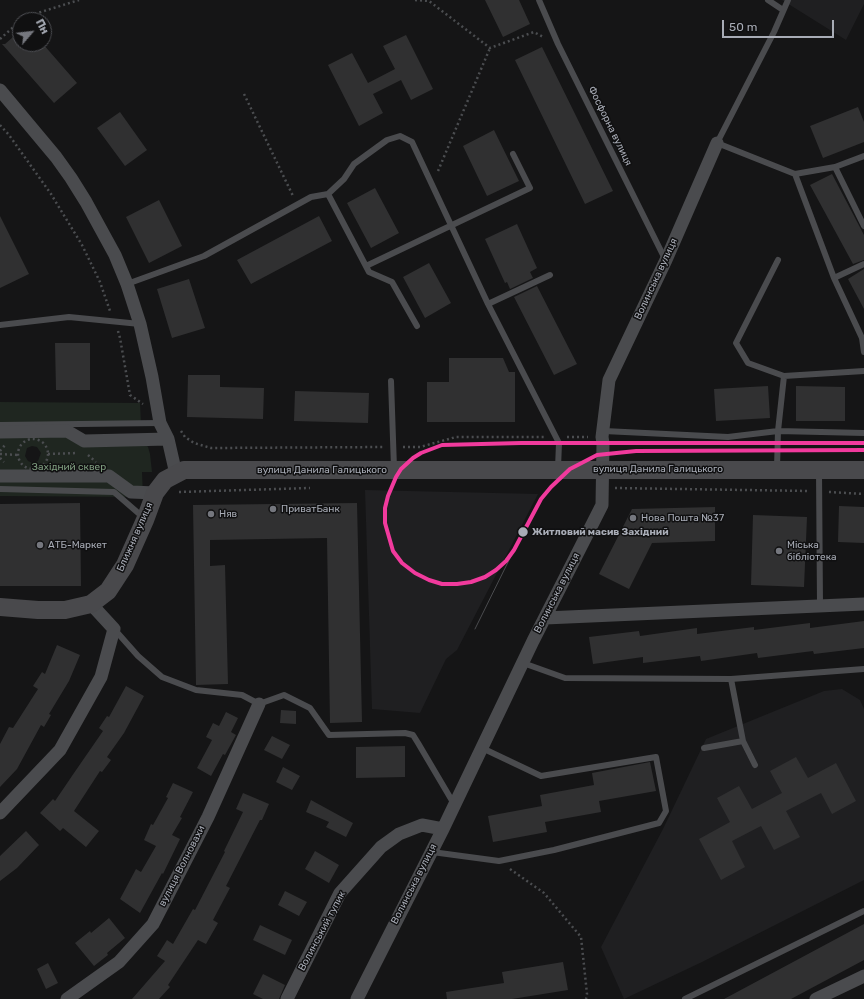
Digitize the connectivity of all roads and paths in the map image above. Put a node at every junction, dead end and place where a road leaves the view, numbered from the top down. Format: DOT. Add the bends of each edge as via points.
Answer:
graph roads {
  1 [pos="79,0"];
  2 [pos="415,0"];
  3 [pos="429,0"];
  4 [pos="539,0"];
  5 [pos="768,0"];
  6 [pos="788,0"];
  7 [pos="783,10"];
  8 [pos="41,12"];
  9 [pos="12,28"];
  10 [pos="0,39"];
  11 [pos="558,44"];
  12 [pos="490,48"];
  13 [pos="0,90"];
  14 [pos="244,94"];
  15 [pos="0,125"];
  16 [pos="717,143"];
  17 [pos="513,154"];
  18 [pos="864,156"];
  19 [pos="835,167"];
  20 [pos="795,174"];
  21 [pos="432,185"];
  22 [pos="328,194"];
  23 [pos="297,206"];
  24 [pos="451,226"];
  25 [pos="864,226"];
  26 [pos="666,260"];
  27 [pos="778,260"];
  28 [pos="864,264"];
  29 [pos="366,266"];
  30 [pos="550,274"];
  31 [pos="834,278"];
  32 [pos="127,284"];
  33 [pos="488,304"];
  34 [pos="114,321"];
  35 [pos="140,324"];
  36 [pos="0,325"];
  37 [pos="417,326"];
  38 [pos="864,352"];
  39 [pos="864,371"];
  40 [pos="784,376"];
  41 [pos="391,381"];
  42 [pos="159,419"];
  43 [pos="0,425"];
  44 [pos="778,431"];
  45 [pos="0,432"];
  46 [pos="864,433"];
  47 [pos="603,434"];
  48 [pos="556,437"];
  49 [pos="168,439"];
  50 [pos="393,447"];
  51 [pos="80,453"];
  52 [pos="86,453"];
  53 [pos="0,454"];
  54 [pos="48,454"];
  55 [pos="18,455"];
  56 [pos="394,469"];
  57 [pos="558,469"];
  58 [pos="603,469"];
  59 [pos="777,469"];
  60 [pos="818,470"];
  61 [pos="864,470"];
  62 [pos="176,474"];
  63 [pos="0,476"];
  64 [pos="109,476"];
  65 [pos="310,488"];
  66 [pos="602,488"];
  67 [pos="0,489"];
  68 [pos="819,491"];
  69 [pos="155,493"];
  70 [pos="864,494"];
  71 [pos="145,520"];
  72 [pos="91,604"];
  73 [pos="864,604"];
  74 [pos="820,605"];
  75 [pos="0,607"];
  76 [pos="545,618"];
  77 [pos="114,629"];
  78 [pos="523,663"];
  79 [pos="864,669"];
  80 [pos="730,679"];
  81 [pos="259,704"];
  82 [pos="743,741"];
  83 [pos="482,748"];
  84 [pos="704,748"];
  85 [pos="755,764"];
  86 [pos="454,804"];
  87 [pos="0,813"];
  88 [pos="443,829"];
  89 [pos="430,851"];
  90 [pos="499,861"];
  91 [pos="864,911"];
  92 [pos="864,976"];
  93 [pos="67,999"];
  94 [pos="287,999"];
  95 [pos="357,999"];
  96 [pos="586,999"];
  97 [pos="685,999"];
  98 [pos="816,999"];
  1 -- 8 [label="path"];
  2 -- 3 [label="path"];
  3 -- 12 [label="path"];
  4 -- 11 [label="lane, Фосфорна вулиця"];
  5 -- 7 [label="lane"];
  6 -- 7 [label="lane, Волинська вулиця"];
  7 -- 16 [label="lane, Волинська вулиця"];
  9 -- 10 [label="path"];
  11 -- 12 [label="path" via="534,32"];
  11 -- 26 [label="lane, Фосфорна вулиця"];
  12 -- 21 [label="path"];
  13 -- 32 [label="street" via="71,178 115,255"];
  14 -- 23 [label="path"];
  15 -- 34 [label="path" via="51,194 82,245 100,282"];
  16 -- 20 [label="lane"];
  16 -- 26 [label="street, Волинська вулиця"];
  17 -- 24 [label="lane" via="530,188"];
  18 -- 19 [label="lane"];
  19 -- 20 [label="lane"];
  19 -- 25 [label="lane"];
  20 -- 31 [label="lane"];
  21 -- 22 [label="lane" via="412,142 400,136 387,140 354,164 344,180"];
  21 -- 24 [label="lane"];
  22 -- 23 [label="lane" via="311,197"];
  22 -- 29 [label="lane"];
  23 -- 32 [label="lane" via="204,256"];
  24 -- 29 [label="lane"];
  24 -- 33 [label="lane"];
  26 -- 47 [label="street, Волинська вулиця" via="609,380"];
  27 -- 40 [label="lane" via="736,343 748,363"];
  28 -- 31 [label="lane"];
  29 -- 37 [label="lane" via="369,272 392,282"];
  30 -- 33 [label="lane"];
  31 -- 38 [label="lane" via="862,338"];
  32 -- 35 [label="street"];
  33 -- 48 [label="lane"];
  34 -- 35 [label="lane"];
  34 -- 36 [label="lane" via="70,317"];
  34 -- 42 [label="path" via="120,338 130,395"];
  35 -- 42 [label="street"];
  39 -- 40 [label="lane"];
  40 -- 44 [label="lane"];
  41 -- 50 [label="lane"];
  42 -- 43 [label="lane"];
  42 -- 49 [label="street"];
  42 -- 50 [label="path" via="177,426 185,437 194,443 211,448"];
  44 -- 46 [label="lane"];
  44 -- 47 [label="lane" via="728,437"];
  44 -- 59 [label="lane"];
  45 -- 49 [label="street" via="67,431 84,441"];
  47 -- 48 [label="path"];
  47 -- 58 [label="street, Волинська вулиця"];
  48 -- 50 [label="path" via="456,437 420,447"];
  48 -- 57 [label="lane" via="559,443"];
  49 -- 62 [label="street"];
  50 -- 56 [label="lane"];
  51 -- 54 [label="path"];
  52 -- 64 [label="path"];
  53 -- 55 [label="path"];
  56 -- 57 [label="street, вулиця Данила Галицького"];
  56 -- 62 [label="street, вулиця Данила Галицького" via="184,470"];
  57 -- 58 [label="street, вулиця Данила Галицького"];
  58 -- 59 [label="street, вулиця Данила Галицького"];
  58 -- 66 [label="street, Волинська вулиця"];
  59 -- 60 [label="street, вулиця Данила Галицького"];
  60 -- 61 [label="street, вулиця Данила Галицького"];
  60 -- 68 [label="lane"];
  62 -- 69 [label="street, Ближня вулиця" via="165,480"];
  63 -- 64 [label="street"];
  64 -- 69 [label="street" via="131,492"];
  65 -- 69 [label="path"];
  66 -- 68 [label="path"];
  66 -- 76 [label="street, Волинська вулиця" via="602,505"];
  67 -- 71 [label="lane" via="114,492"];
  68 -- 70 [label="path"];
  68 -- 74 [label="lane"];
  69 -- 71 [label="street, Ближня вулиця"];
  71 -- 72 [label="street, Ближня вулиця" via="125,565 113,584"];
  72 -- 75 [label="street, Ближня вулиця" via="65,610"];
  72 -- 77 [label="street"];
  73 -- 74 [label="street"];
  74 -- 76 [label="street"];
  76 -- 78 [label="street, Волинська вулиця"];
  77 -- 81 [label="lane" via="138,656 162,677 196,690 242,695"];
  77 -- 87 [label="street" via="102,677 60,750"];
  78 -- 80 [label="lane" via="565,678"];
  78 -- 83 [label="street, Волинська вулиця"];
  79 -- 80 [label="lane"];
  80 -- 82 [label="lane"];
  81 -- 86 [label="lane" via="284,695 310,708 329,735 412,735"];
  81 -- 93 [label="street, вулиця Волновахи" via="208,817 153,924 119,962"];
  82 -- 84 [label="lane"];
  82 -- 85 [label="lane"];
  83 -- 86 [label="street, Волинська вулиця"];
  83 -- 90 [label="lane" via="541,776 656,757 666,812 659,823 554,850"];
  86 -- 88 [label="street, Волинська вулиця"];
  88 -- 89 [label="street, Волинська вулиця"];
  88 -- 94 [label="street, Волинський тупик" via="422,825 399,834 380,847 340,893"];
  89 -- 90 [label="lane"];
  89 -- 95 [label="street, Волинська вулиця"];
  90 -- 96 [label="path" via="544,893 581,937"];
  91 -- 97 [label="lane"];
  92 -- 98 [label="street"];
}
